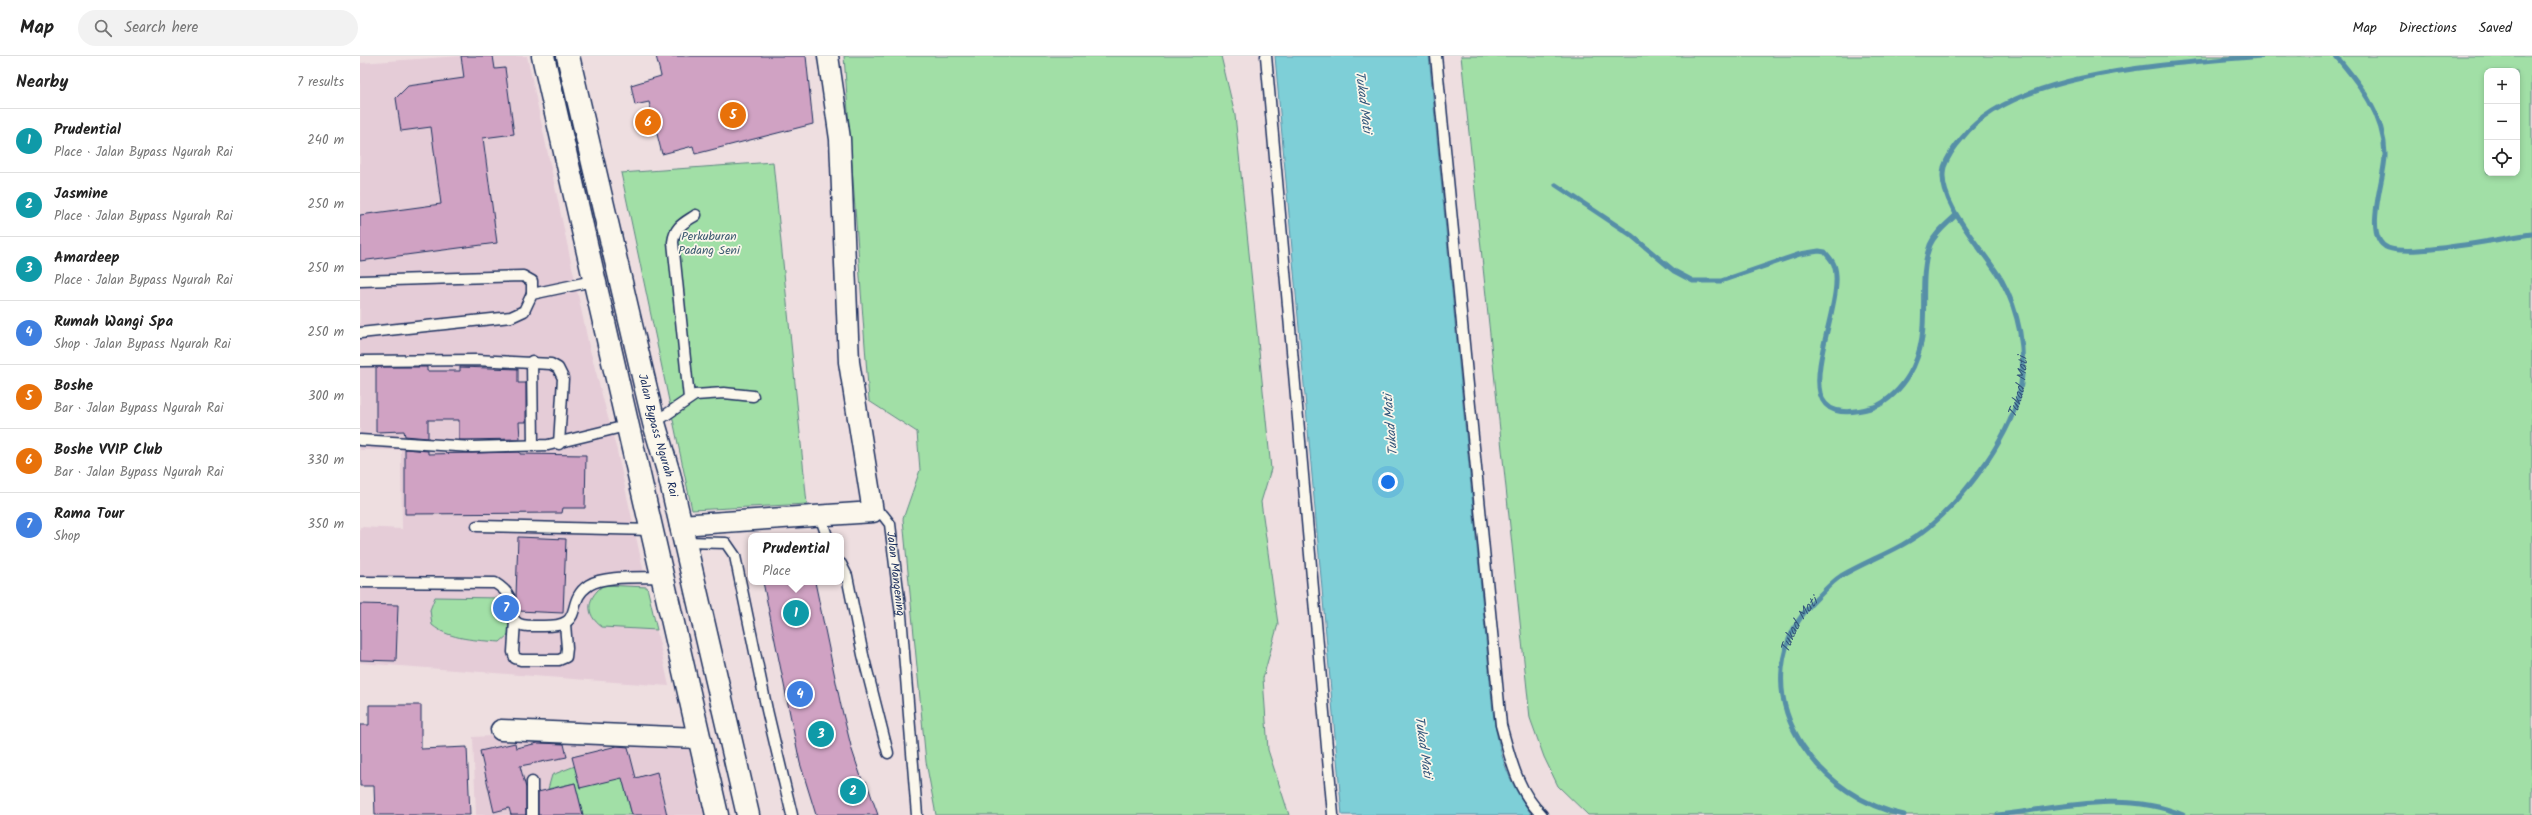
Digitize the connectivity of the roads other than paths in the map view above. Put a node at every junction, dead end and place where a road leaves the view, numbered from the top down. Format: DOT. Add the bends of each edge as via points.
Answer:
graph roads {
  1 [pos="543,56"];
  2 [pos="568,56"];
  3 [pos="828,56"];
  4 [pos="1266,56"];
  5 [pos="1436,56"];
  6 [pos="696,215"];
  7 [pos="360,281"];
  8 [pos="593,281"];
  9 [pos="532,294"];
  10 [pos="360,333"];
  11 [pos="360,361"];
  12 [pos="532,362"];
  13 [pos="754,396"];
  14 [pos="689,398"];
  15 [pos="654,423"];
  16 [pos="626,426"];
  17 [pos="360,440"];
  18 [pos="559,444"];
  19 [pos="533,446"];
  20 [pos="873,512"];
  21 [pos="820,516"];
  22 [pos="477,526"];
  23 [pos="652,530"];
  24 [pos="826,533"];
  25 [pos="683,534"];
  26 [pos="844,570"];
  27 [pos="661,578"];
  28 [pos="360,582"];
  29 [pos="702,614"];
  30 [pos="515,621"];
  31 [pos="671,621"];
  32 [pos="565,624"];
  33 [pos="501,730"];
  34 [pos="698,738"];
  35 [pos="888,754"];
  36 [pos="532,782"];
  37 [pos="532,815"];
  38 [pos="717,815"];
  39 [pos="748,815"];
  40 [pos="792,815"];
  41 [pos="917,815"];
  42 [pos="1333,815"];
  43 [pos="1542,815"];
  1 -- 8 [label="highway"];
  2 -- 15 [label="highway, Jalan Bypass Ngurah Rai"];
  3 -- 20 [label="street" via="840,139 849,362"];
  4 -- 42 [label="lane"];
  5 -- 43 [label="lane" via="1501,725 1513,768 1530,804"];
  6 -- 14 [label="lane" via="678,226 674,232 673,242"];
  7 -- 9 [label="lane" via="523,276 532,281"];
  8 -- 9 [label="lane"];
  8 -- 16 [label="highway"];
  9 -- 10 [label="lane" via="524,311 511,317"];
  11 -- 12 [label="lane"];
  12 -- 18 [label="lane" via="551,364 558,368 563,378"];
  12 -- 19 [label="lane"];
  13 -- 14 [label="lane" via="701,393"];
  14 -- 15 [label="lane"];
  15 -- 25 [label="highway, Jalan Bypass Ngurah Rai"];
  16 -- 18 [label="lane"];
  16 -- 23 [label="highway"];
  17 -- 19 [label="lane" via="472,446"];
  18 -- 19 [label="lane"];
  20 -- 21 [label="street"];
  20 -- 41 [label="lane, Jalan Mangening" via="884,515 890,524 901,615"];
  21 -- 24 [label="lane"];
  21 -- 25 [label="street"];
  22 -- 23 [label="lane"];
  23 -- 27 [label="highway"];
  25 -- 29 [label="highway, Jalan Bypass Ngurah Rai"];
  25 -- 40 [label="lane" via="726,543 735,556"];
  26 -- 35 [label="lane"];
  27 -- 31 [label="highway"];
  27 -- 32 [label="lane" via="603,580 588,586 580,596 573,616"];
  28 -- 30 [label="lane" via="495,583 505,589 511,600 512,616"];
  29 -- 31 [label="highway"];
  29 -- 39 [label="highway, Jalan Bypass Ngurah Rai"];
  30 -- 32 [label="lane" via="523,626 558,627"];
  30 -- 32 [label="lane" via="513,652 515,658 521,660 559,660 566,657"];
  31 -- 34 [label="highway"];
  33 -- 34 [label="street"];
  34 -- 38 [label="highway"];
  36 -- 37 [label="lane"];
}
